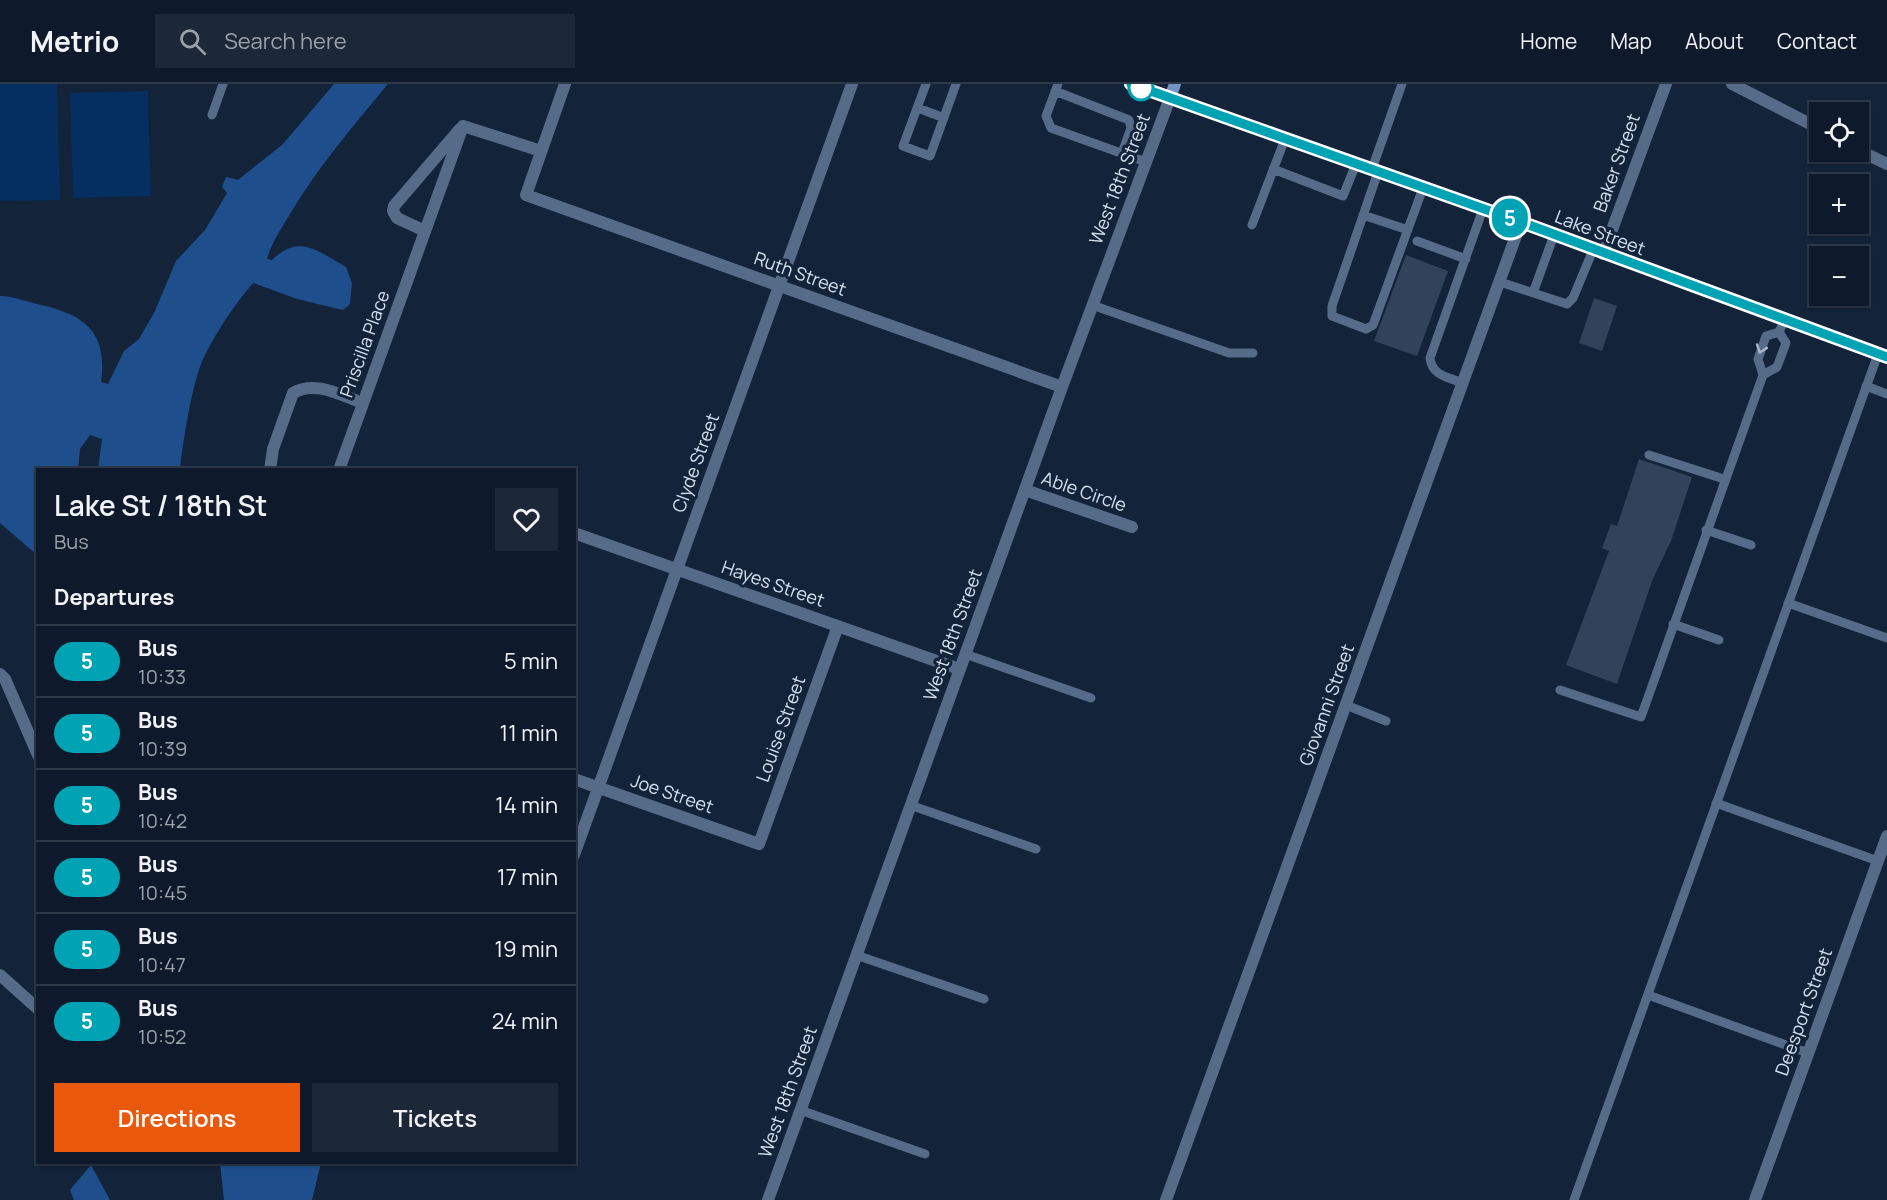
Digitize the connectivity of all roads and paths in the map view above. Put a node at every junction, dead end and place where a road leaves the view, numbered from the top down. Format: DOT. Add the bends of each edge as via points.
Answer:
graph roads {
  1 [pos="223,84"];
  2 [pos="565,84"];
  3 [pos="852,84"];
  4 [pos="926,84"];
  5 [pos="956,84"];
  6 [pos="1131,84"];
  7 [pos="1175,84"];
  8 [pos="1402,84"];
  9 [pos="1666,84"];
  10 [pos="1732,84"];
  11 [pos="1056,87"];
  12 [pos="1074,98"];
  13 [pos="1170,98"];
  14 [pos="1091,104"];
  15 [pos="918,108"];
  16 [pos="1071,108"];
  17 [pos="1108,111"];
  18 [pos="1087,114"];
  19 [pos="212,115"];
  20 [pos="944,118"];
  21 [pos="1104,120"];
  22 [pos="1809,123"];
  23 [pos="463,126"];
  24 [pos="1285,139"];
  25 [pos="542,151"];
  26 [pos="1122,153"];
  27 [pos="1869,155"];
  28 [pos="1146,162"];
  29 [pos="1356,164"];
  30 [pos="1887,164"];
  31 [pos="1273,170"];
  32 [pos="1375,170"];
  33 [pos="1423,188"];
  34 [pos="1483,209"];
  35 [pos="1363,214"];
  36 [pos="1521,222"];
  37 [pos="1252,225"];
  38 [pos="1408,230"];
  39 [pos="425,231"];
  40 [pos="1554,235"];
  41 [pos="1417,241"];
  42 [pos="1598,252"];
  43 [pos="1466,259"];
  44 [pos="1500,282"];
  45 [pos="780,286"];
  46 [pos="1533,293"];
  47 [pos="1092,305"];
  48 [pos="1781,326"];
  49 [pos="1253,353"];
  50 [pos="1882,356"];
  51 [pos="1763,375"];
  52 [pos="1463,383"];
  53 [pos="1866,386"];
  54 [pos="1062,387"];
  55 [pos="1887,394"];
  56 [pos="363,403"];
  57 [pos="1649,455"];
  58 [pos="270,468"];
  59 [pos="340,468"];
  60 [pos="1724,478"];
  61 [pos="1025,490"];
  62 [pos="1132,527"];
  63 [pos="1706,530"];
  64 [pos="576,534"];
  65 [pos="1751,545"];
  66 [pos="677,569"];
  67 [pos="1788,603"];
  68 [pos="1673,624"];
  69 [pos="838,626"];
  70 [pos="1887,638"];
  71 [pos="1719,640"];
  72 [pos="965,654"];
  73 [pos="959,669"];
  74 [pos="0,674"];
  75 [pos="1560,690"];
  76 [pos="1091,698"];
  77 [pos="1346,705"];
  78 [pos="1386,721"];
  79 [pos="36,750"];
  80 [pos="576,780"];
  81 [pos="597,787"];
  82 [pos="1716,803"];
  83 [pos="910,805"];
  84 [pos="1887,836"];
  85 [pos="759,844"];
  86 [pos="576,849"];
  87 [pos="1036,849"];
  88 [pos="1878,861"];
  89 [pos="856,955"];
  90 [pos="0,975"];
  91 [pos="1648,995"];
  92 [pos="984,999"];
  93 [pos="36,1007"];
  94 [pos="1808,1053"];
  95 [pos="800,1110"];
  96 [pos="925,1154"];
  97 [pos="768,1200"];
  98 [pos="1166,1200"];
  99 [pos="1574,1200"];
  100 [pos="1755,1200"];
  1 -- 19 [label="lane"];
  2 -- 25 [label="street"];
  3 -- 45 [label="street, Clyde Street"];
  4 -- 15 [label="lane"];
  5 -- 20 [label="lane"];
  6 -- 13 [label="street, Lake Street"];
  7 -- 13 [label="street, West 18th Street"];
  8 -- 32 [label="lane"];
  9 -- 42 [label="street, Baker Street"];
  10 -- 22 [label="street"];
  11 -- 12 [label="lane"];
  11 -- 26 [label="lane" via="1046,116 1051,128 1064,127"];
  12 -- 14 [label="lane"];
  12 -- 16 [label="lane"];
  13 -- 24 [label="street, Lake Street"];
  13 -- 28 [label="street, West 18th Street"];
  14 -- 17 [label="lane"];
  14 -- 18 [label="lane"];
  15 -- 20 [label="lane"];
  15 -- 20 [label="lane" via="903,146 930,156"];
  17 -- 21 [label="lane"];
  17 -- 26 [label="lane" via="1129,120 1131,128"];
  23 -- 25 [label="street"];
  23 -- 39 [label="street, Priscilla Place"];
  23 -- 39 [label="street" via="394,206 398,218"];
  24 -- 29 [label="street, Lake Street"];
  24 -- 31 [label="lane"];
  25 -- 45 [label="street, Ruth Street" via="526,195"];
  26 -- 28 [label="lane"];
  27 -- 30 [label="street"];
  28 -- 47 [label="street, West 18th Street"];
  29 -- 31 [label="lane" via="1343,196"];
  29 -- 32 [label="street, Lake Street"];
  31 -- 37 [label="lane"];
  32 -- 33 [label="street, Lake Street"];
  32 -- 35 [label="lane"];
  33 -- 34 [label="street, Lake Street"];
  33 -- 38 [label="lane"];
  34 -- 36 [label="street, Lake Street"];
  34 -- 43 [label="lane"];
  35 -- 38 [label="lane"];
  35 -- 38 [label="lane" via="1332,316 1366,329 1373,325"];
  36 -- 40 [label="street, Lake Street"];
  36 -- 44 [label="street, Giovanni Street"];
  39 -- 56 [label="street, Priscilla Place"];
  40 -- 42 [label="street, Lake Street"];
  40 -- 46 [label="lane"];
  41 -- 43 [label="lane"];
  42 -- 46 [label="lane" via="1567,304"];
  42 -- 48 [label="street, Lake Street"];
  43 -- 52 [label="lane" via="1430,358 1436,373"];
  44 -- 46 [label="lane"];
  44 -- 52 [label="street, Giovanni Street"];
  45 -- 54 [label="street, Ruth Street"];
  45 -- 66 [label="street, Clyde Street"];
  47 -- 49 [label="lane" via="1229,353"];
  47 -- 54 [label="street, West 18th Street"];
  48 -- 50 [label="street, Lake Street"];
  48 -- 51 [label="lane, one-way" via="1766,336 1758,359"];
  48 -- 51 [label="lane" via="1786,343 1777,367"];
  50 -- 53 [label="lane"];
  51 -- 60 [label="lane"];
  52 -- 77 [label="street, Giovanni Street"];
  53 -- 55 [label="lane"];
  53 -- 67 [label="lane"];
  54 -- 61 [label="street, West 18th Street"];
  56 -- 58 [label="street" via="319,388 304,387 293,393"];
  56 -- 59 [label="street, Priscilla Place"];
  57 -- 60 [label="lane"];
  60 -- 63 [label="lane"];
  61 -- 62 [label="street, Able Circle"];
  61 -- 72 [label="street, West 18th Street"];
  63 -- 65 [label="lane"];
  63 -- 68 [label="lane"];
  64 -- 66 [label="street, Hayes Street"];
  66 -- 69 [label="street, Hayes Street"];
  66 -- 81 [label="street, Clyde Street"];
  67 -- 70 [label="lane"];
  67 -- 82 [label="lane"];
  68 -- 71 [label="lane"];
  68 -- 75 [label="lane" via="1641,717"];
  69 -- 73 [label="street, Hayes Street"];
  69 -- 85 [label="street, Louise Street"];
  72 -- 73 [label="street, West 18th Street"];
  72 -- 76 [label="lane"];
  73 -- 83 [label="street, West 18th Street"];
  74 -- 79 [label="street"];
  77 -- 78 [label="lane"];
  77 -- 98 [label="street, Giovanni Street"];
  80 -- 81 [label="street, Joe Street"];
  81 -- 85 [label="street, Joe Street"];
  81 -- 86 [label="street, Clyde Street"];
  82 -- 88 [label="lane"];
  82 -- 91 [label="lane"];
  83 -- 87 [label="lane"];
  83 -- 89 [label="street, West 18th Street"];
  84 -- 88 [label="street, Deesport Street"];
  88 -- 94 [label="street, Deesport Street"];
  89 -- 92 [label="lane"];
  89 -- 95 [label="street, West 18th Street"];
  90 -- 93 [label="street"];
  91 -- 94 [label="lane"];
  91 -- 99 [label="lane"];
  94 -- 100 [label="street, Deesport Street"];
  95 -- 96 [label="lane"];
  95 -- 97 [label="street, West 18th Street"];
}
